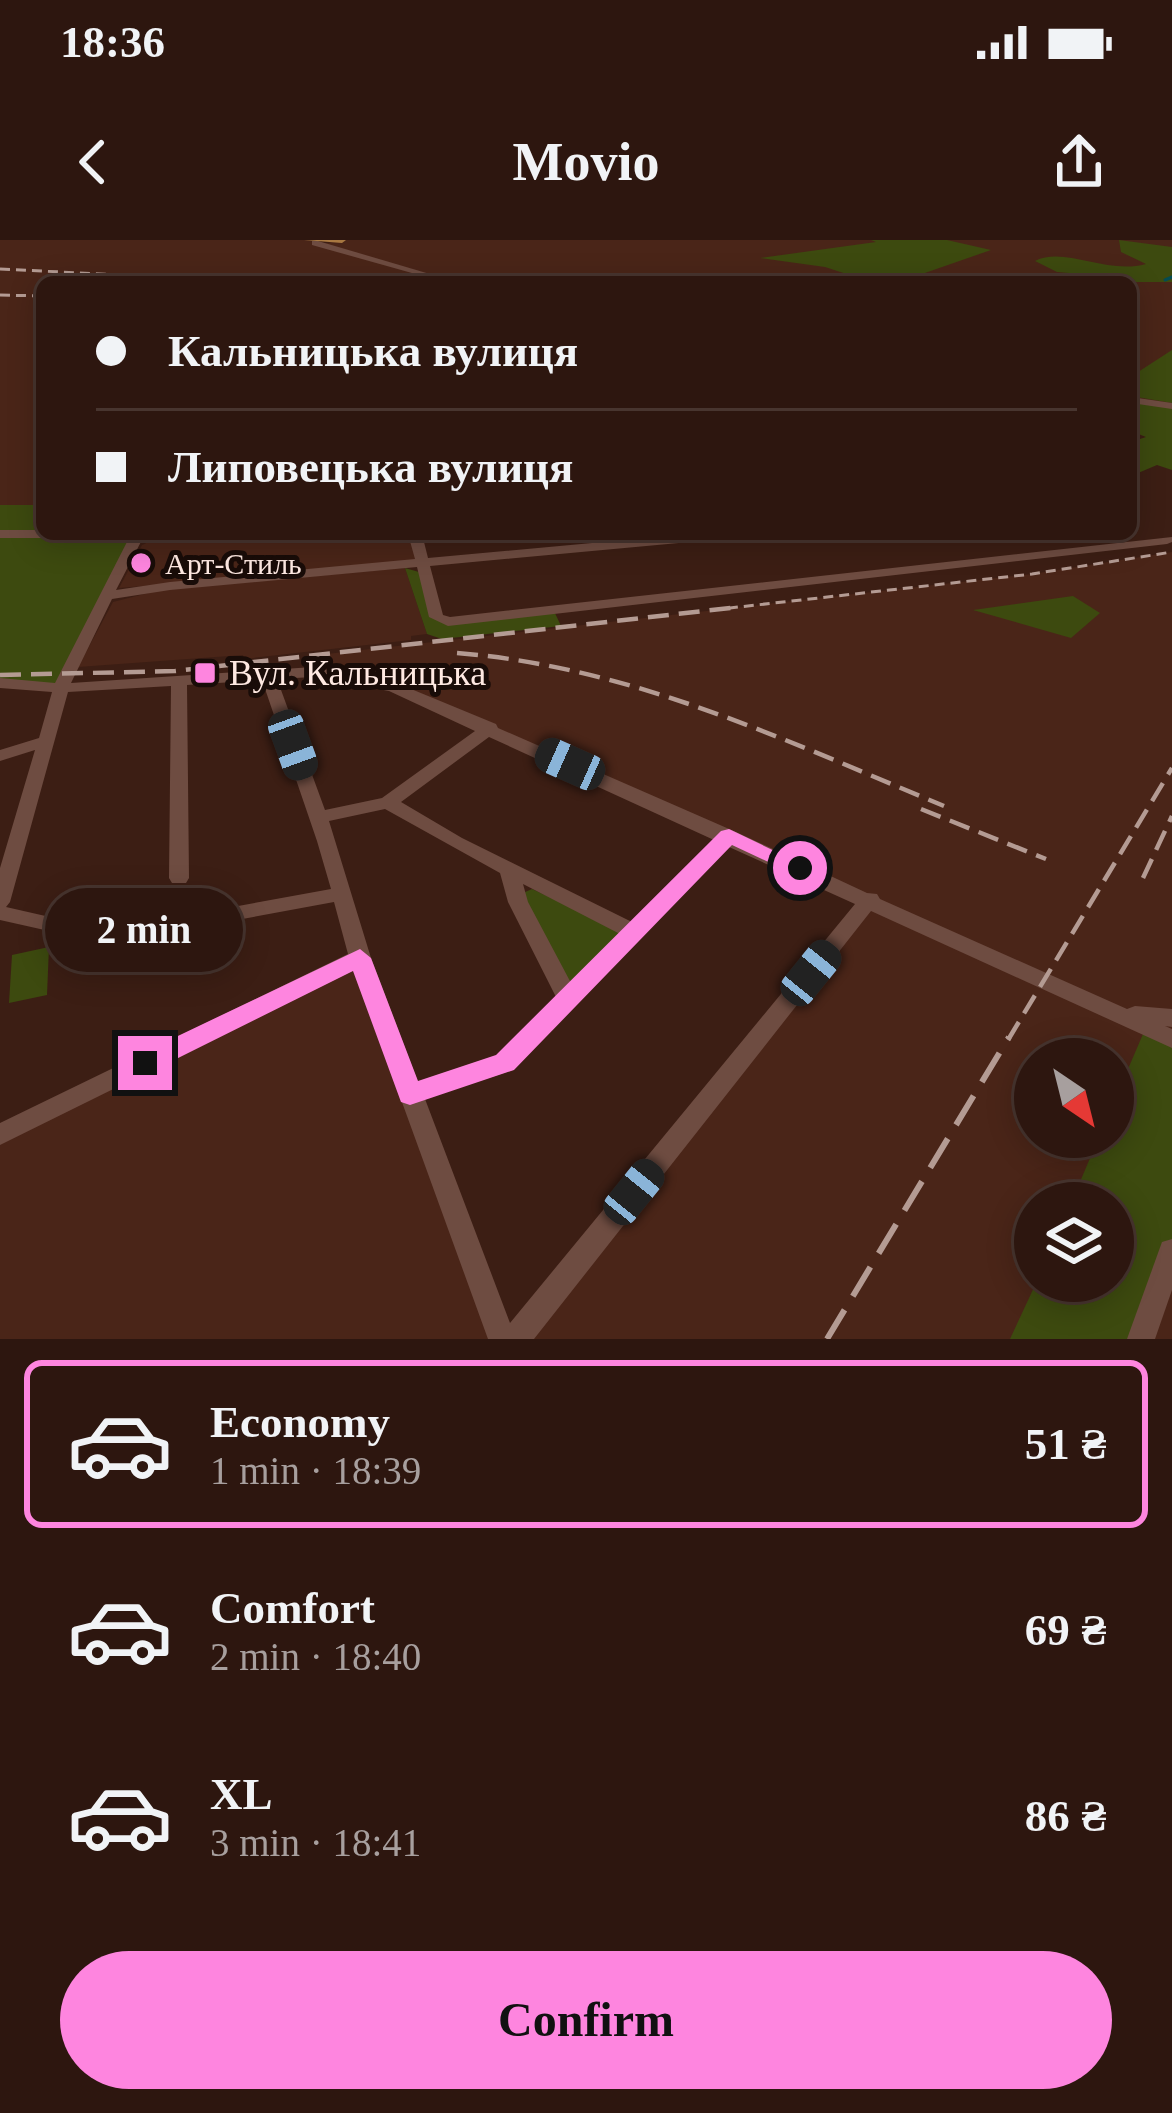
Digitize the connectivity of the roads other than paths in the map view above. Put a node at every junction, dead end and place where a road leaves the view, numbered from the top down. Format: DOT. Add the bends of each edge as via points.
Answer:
graph roads {
  1 [pos="344,240"];
  2 [pos="312,242"];
  3 [pos="332,248"];
  4 [pos="432,276"];
  5 [pos="1137,401"];
  6 [pos="1172,406"];
  7 [pos="0,534"];
  8 [pos="36,534"];
  9 [pos="135,540"];
  10 [pos="416,540"];
  11 [pos="675,540"];
  12 [pos="1167,540"];
  13 [pos="422,566"];
  14 [pos="106,596"];
  15 [pos="267,673"];
  16 [pos="178,680"];
  17 [pos="2,685"];
  18 [pos="63,688"];
  19 [pos="490,728"];
  20 [pos="44,742"];
  21 [pos="0,756"];
  22 [pos="388,803"];
  23 [pos="319,817"];
  24 [pos="729,836"];
  25 [pos="509,870"];
  26 [pos="179,878"];
  27 [pos="342,894"];
  28 [pos="870,899"];
  29 [pos="0,902"];
  30 [pos="0,914"];
  31 [pos="634,932"];
  32 [pos="360,958"];
  33 [pos="568,999"];
  34 [pos="1103,1007"];
  35 [pos="1172,1018"];
  36 [pos="1172,1039"];
  37 [pos="410,1094"];
  38 [pos="0,1135"];
  39 [pos="1172,1251"];
  40 [pos="502,1339"];
  41 [pos="516,1339"];
  42 [pos="1141,1339"];
  1 -- 2 [label="main road"];
  1 -- 3 [label="main road"];
  2 -- 3 [label="street"];
  3 -- 4 [label="street"];
  5 -- 6 [label="street"];
  7 -- 8 [label="street"];
  9 -- 14 [label="street"];
  10 -- 13 [label="street"];
  11 -- 13 [label="street"];
  12 -- 13 [label="street" via="448,622 436,617"];
  13 -- 14 [label="street"];
  14 -- 18 [label="street"];
  15 -- 16 [label="street"];
  15 -- 19 [label="street" via="368,680"];
  15 -- 23 [label="street"];
  16 -- 18 [label="street"];
  16 -- 26 [label="street"];
  17 -- 18 [label="street"];
  18 -- 20 [label="street"];
  19 -- 22 [label="street"];
  19 -- 24 [label="street"];
  20 -- 21 [label="street"];
  20 -- 29 [label="street"];
  22 -- 23 [label="street"];
  22 -- 25 [label="street"];
  23 -- 27 [label="street"];
  24 -- 28 [label="street"];
  24 -- 31 [label="street"];
  25 -- 31 [label="street"];
  25 -- 33 [label="street"];
  27 -- 30 [label="street" via="107,937"];
  27 -- 32 [label="street"];
  28 -- 34 [label="street"];
  28 -- 41 [label="street"];
  31 -- 33 [label="street"];
  32 -- 37 [label="street"];
  32 -- 38 [label="street"];
  33 -- 37 [label="street" via="505,1063"];
  34 -- 35 [label="street"];
  34 -- 36 [label="street"];
  37 -- 40 [label="street"];
  39 -- 42 [label="street"];
}
